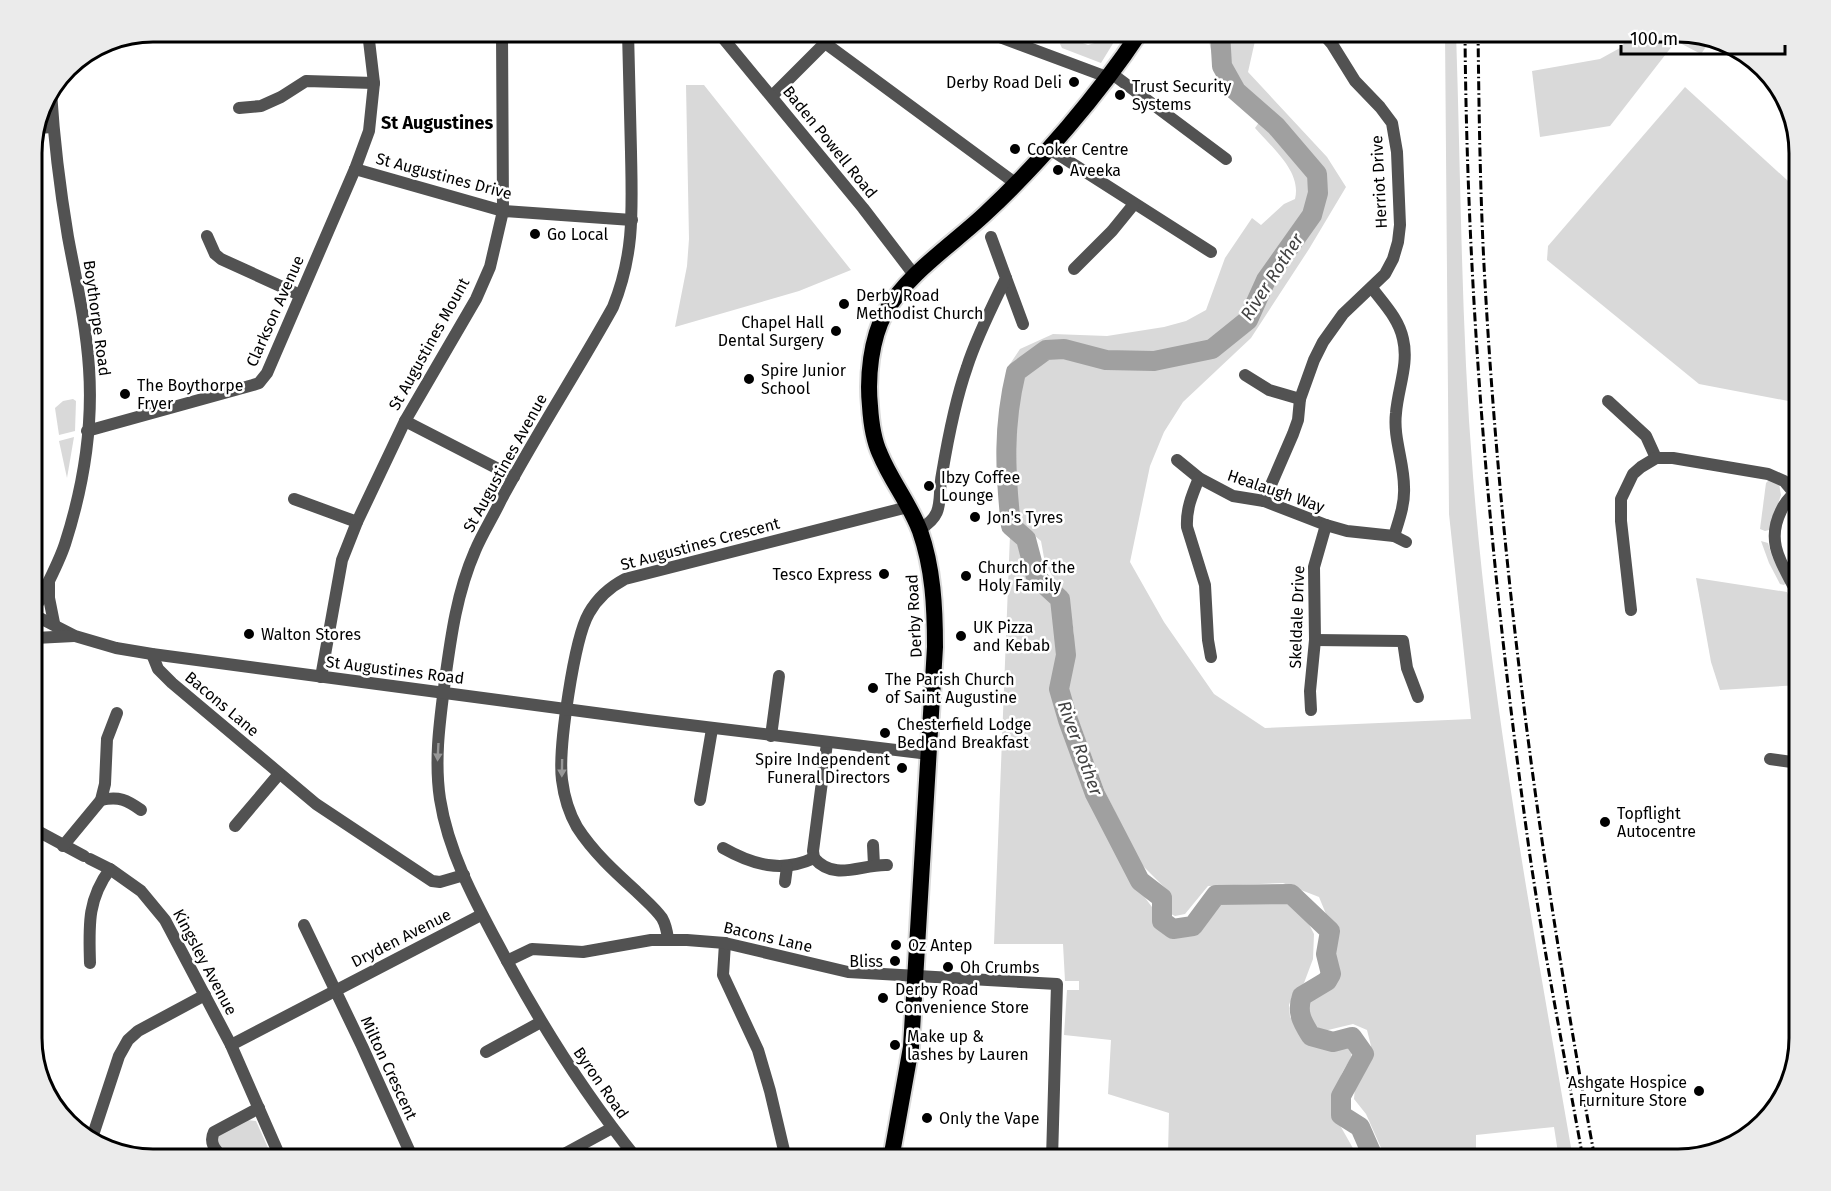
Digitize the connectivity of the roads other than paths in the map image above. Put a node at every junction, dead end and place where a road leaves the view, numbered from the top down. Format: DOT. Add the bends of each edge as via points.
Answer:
graph roads {
  1 [pos="369,42"];
  2 [pos="502,42"];
  3 [pos="628,42"];
  4 [pos="726,42"];
  5 [pos="1015,42"];
  6 [pos="1133,42"];
  7 [pos="1329,42"];
  8 [pos="825,43"];
  9 [pos="1109,75"];
  10 [pos="374,83"];
  11 [pos="772,96"];
  12 [pos="52,106"];
  13 [pos="239,108"];
  14 [pos="45,127"];
  15 [pos="53,127"];
  16 [pos="1048,148"];
  17 [pos="1226,159"];
  18 [pos="355,169"];
  19 [pos="1015,183"];
  20 [pos="1134,204"];
  21 [pos="503,211"];
  22 [pos="632,220"];
  23 [pos="207,236"];
  24 [pos="991,237"];
  25 [pos="1211,252"];
  26 [pos="1074,269"];
  27 [pos="915,276"];
  28 [pos="1006,278"];
  29 [pos="1372,288"];
  30 [pos="300,295"];
  31 [pos="1023,324"];
  32 [pos="1245,375"];
  33 [pos="1300,399"];
  34 [pos="1612,409"];
  35 [pos="405,420"];
  36 [pos="87,431"];
  37 [pos="1656,458"];
  38 [pos="1178,460"];
  39 [pos="514,477"];
  40 [pos="1199,478"];
  41 [pos="1789,485"];
  42 [pos="294,499"];
  43 [pos="1789,499"];
  44 [pos="1264,501"];
  45 [pos="908,507"];
  46 [pos="357,522"];
  47 [pos="1326,525"];
  48 [pos="920,529"];
  49 [pos="1394,536"];
  50 [pos="1406,542"];
  51 [pos="1789,576"];
  52 [pos="49,580"];
  53 [pos="42,585"];
  54 [pos="42,595"];
  55 [pos="1631,610"];
  56 [pos="42,618"];
  57 [pos="54,623"];
  58 [pos="75,636"];
  59 [pos="42,638"];
  60 [pos="1315,640"];
  61 [pos="152,654"];
  62 [pos="1211,657"];
  63 [pos="779,676"];
  64 [pos="321,677"];
  65 [pos="444,693"];
  66 [pos="1418,697"];
  67 [pos="568,710"];
  68 [pos="1311,710"];
  69 [pos="117,713"];
  70 [pos="712,729"];
  71 [pos="771,736"];
  72 [pos="827,743"];
  73 [pos="929,754"];
  74 [pos="1777,756"];
  75 [pos="1789,760"];
  76 [pos="279,774"];
  77 [pos="102,800"];
  78 [pos="700,800"];
  79 [pos="141,810"];
  80 [pos="235,826"];
  81 [pos="42,834"];
  82 [pos="873,845"];
  83 [pos="63,846"];
  84 [pos="723,848"];
  85 [pos="814,858"];
  86 [pos="787,867"];
  87 [pos="110,870"];
  88 [pos="464,875"];
  89 [pos="785,882"];
  90 [pos="481,915"];
  91 [pos="304,925"];
  92 [pos="668,939"];
  93 [pos="725,942"];
  94 [pos="507,961"];
  95 [pos="90,963"];
  96 [pos="916,977"];
  97 [pos="335,990"];
  98 [pos="205,995"];
  99 [pos="541,1022"];
  100 [pos="231,1046"];
  101 [pos="486,1052"];
  102 [pos="259,1108"];
  103 [pos="612,1128"];
  104 [pos="94,1132"];
  105 [pos="216,1149"];
  106 [pos="276,1149"];
  107 [pos="408,1149"];
  108 [pos="575,1149"];
  109 [pos="628,1149"];
  110 [pos="783,1149"];
  111 [pos="893,1149"];
  112 [pos="1052,1149"];
  1 -- 10 [label="street, Clarkson Avenue"];
  2 -- 21 [label="street, St Augustines Mount"];
  3 -- 22 [label="street, St Augustines Avenue"];
  4 -- 11 [label="street, Baden Powell Road"];
  5 -- 9 [label="street"];
  6 -- 9 [label="highway"];
  7 -- 29 [label="street, Herriot Drive" via="1355,81 1388,117 1395,137 1398,242 1385,274"];
  8 -- 11 [label="street"];
  8 -- 19 [label="street"];
  9 -- 16 [label="highway"];
  9 -- 17 [label="street"];
  10 -- 13 [label="street" via="306,81 261,106"];
  10 -- 18 [label="street, Clarkson Avenue" via="369,131"];
  11 -- 27 [label="street, Baden Powell Road"];
  12 -- 15 [label="street, Boythorpe Road"];
  14 -- 15 [label="street"];
  15 -- 36 [label="street, Boythorpe Road" via="89,367"];
  16 -- 19 [label="highway"];
  16 -- 20 [label="street"];
  18 -- 21 [label="street, St Augustines Drive"];
  18 -- 30 [label="street, Clarkson Avenue"];
  19 -- 27 [label="highway, Derby Road"];
  20 -- 25 [label="street"];
  20 -- 26 [label="street"];
  21 -- 22 [label="street, St Augustines Drive"];
  21 -- 35 [label="street, St Augustines Mount" via="490,267 476,299"];
  22 -- 39 [label="street, St Augustines Avenue" via="628,261 613,307"];
  23 -- 30 [label="street" via="221,259"];
  24 -- 28 [label="street"];
  27 -- 45 [label="highway, Derby Road" via="881,321 869,392 872,430 879,453"];
  28 -- 31 [label="street"];
  28 -- 48 [label="street" via="967,367 952,421 939,512"];
  29 -- 33 [label="street, Herriot Drive" via="1343,314 1323,342"];
  29 -- 49 [label="street" via="1399,326 1405,351 1395,414 1404,499"];
  30 -- 36 [label="street, Clarkson Avenue" via="267,373 259,382"];
  32 -- 33 [label="street" via="1260,379 1279,394"];
  33 -- 44 [label="street, Herriot Drive" via="1298,420"];
  34 -- 37 [label="street" via="1646,436"];
  35 -- 39 [label="street"];
  35 -- 46 [label="street, St Augustines Mount"];
  36 -- 52 [label="street, Boythorpe Road" via="70,528"];
  37 -- 41 [label="street" via="1768,474"];
  37 -- 55 [label="street" via="1633,474 1621,499 1621,521 1634,584"];
  38 -- 40 [label="street, Healaugh Way"];
  39 -- 65 [label="street, St Augustines Avenue" via="475,550 464,580 452,628"];
  40 -- 44 [label="street, Healaugh Way" via="1233,496"];
  40 -- 62 [label="street" via="1186,519 1205,585 1203,641"];
  42 -- 46 [label="street"];
  43 -- 51 [label="street" via="1777,518 1774,533 1776,552"];
  44 -- 47 [label="street, Healaugh Way"];
  45 -- 48 [label="highway, Derby Road"];
  45 -- 67 [label="street, St Augustines Crescent" via="637,575 614,585 596,603 580,634"];
  46 -- 64 [label="street, St Augustines Mount" via="342,560"];
  47 -- 49 [label="street, Healaugh Way"];
  47 -- 60 [label="street, Skeldale Drive" via="1314,567"];
  48 -- 73 [label="highway, Derby Road" via="931,574 935,615"];
  49 -- 50 [label="street, Healaugh Way"];
  52 -- 53 [label="street, Boythorpe Road"];
  52 -- 54 [label="street, Boythorpe Road"];
  52 -- 57 [label="street"];
  56 -- 57 [label="street, St Augustines Road"];
  57 -- 58 [label="street, St Augustines Road"];
  58 -- 59 [label="street, St Augustines Road"];
  58 -- 61 [label="street, St Augustines Road"];
  60 -- 66 [label="street" via="1403,641 1407,668"];
  60 -- 68 [label="street, Skeldale Drive"];
  61 -- 64 [label="street, St Augustines Road"];
  61 -- 76 [label="street, Bacons Lane" via="158,669 177,687"];
  63 -- 71 [label="street"];
  64 -- 65 [label="street, St Augustines Road"];
  65 -- 67 [label="street, St Augustines Road"];
  65 -- 88 [label="street, St Augustines Avenue, one-way" via="437,773 445,819"];
  67 -- 70 [label="street, St Augustines Road"];
  67 -- 92 [label="street, St Augustines Crescent, one-way" via="561,778 569,811 603,860 658,913 667,928"];
  69 -- 77 [label="street" via="107,739"];
  70 -- 71 [label="street, St Augustines Road"];
  70 -- 78 [label="street"];
  71 -- 72 [label="street, St Augustines Road"];
  72 -- 73 [label="street, St Augustines Road"];
  72 -- 85 [label="street"];
  73 -- 96 [label="highway, Derby Road"];
  74 -- 75 [label="street"];
  76 -- 80 [label="street"];
  76 -- 88 [label="street, Bacons Lane" via="332,815 432,881"];
  77 -- 79 [label="street" via="123,798"];
  77 -- 83 [label="street"];
  81 -- 83 [label="street, Kingsley Avenue"];
  82 -- 85 [label="street" via="880,865 861,870 837,871"];
  83 -- 87 [label="street, Kingsley Avenue"];
  84 -- 86 [label="street" via="750,860"];
  85 -- 86 [label="street"];
  86 -- 89 [label="street"];
  87 -- 95 [label="street" via="91,904"];
  87 -- 98 [label="street, Kingsley Avenue" via="141,891 158,909"];
  88 -- 90 [label="street, St Augustines Avenue"];
  90 -- 94 [label="street, Byron Road"];
  90 -- 97 [label="street, Dryden Avenue"];
  91 -- 97 [label="street"];
  92 -- 93 [label="street, Bacons Lane"];
  92 -- 94 [label="street, Bacons Lane" via="590,951 532,949"];
  93 -- 96 [label="street, Bacons Lane" via="826,968"];
  93 -- 110 [label="street" via="723,975 758,1050"];
  94 -- 99 [label="street, Byron Road"];
  96 -- 111 [label="highway, Derby Road" via="911,1047"];
  96 -- 112 [label="street, Bacons Lane" via="1057,984"];
  97 -- 100 [label="street, Dryden Avenue"];
  97 -- 107 [label="street, Milton Crescent"];
  98 -- 100 [label="street, Kingsley Avenue"];
  98 -- 104 [label="street" via="128,1040"];
  99 -- 101 [label="street"];
  99 -- 103 [label="street, Byron Road"];
  100 -- 102 [label="street, Kingsley Avenue"];
  102 -- 105 [label="street" via="214,1132 211,1138"];
  102 -- 106 [label="street, Kingsley Avenue"];
  103 -- 108 [label="street"];
  103 -- 109 [label="street, Byron Road"];
}
